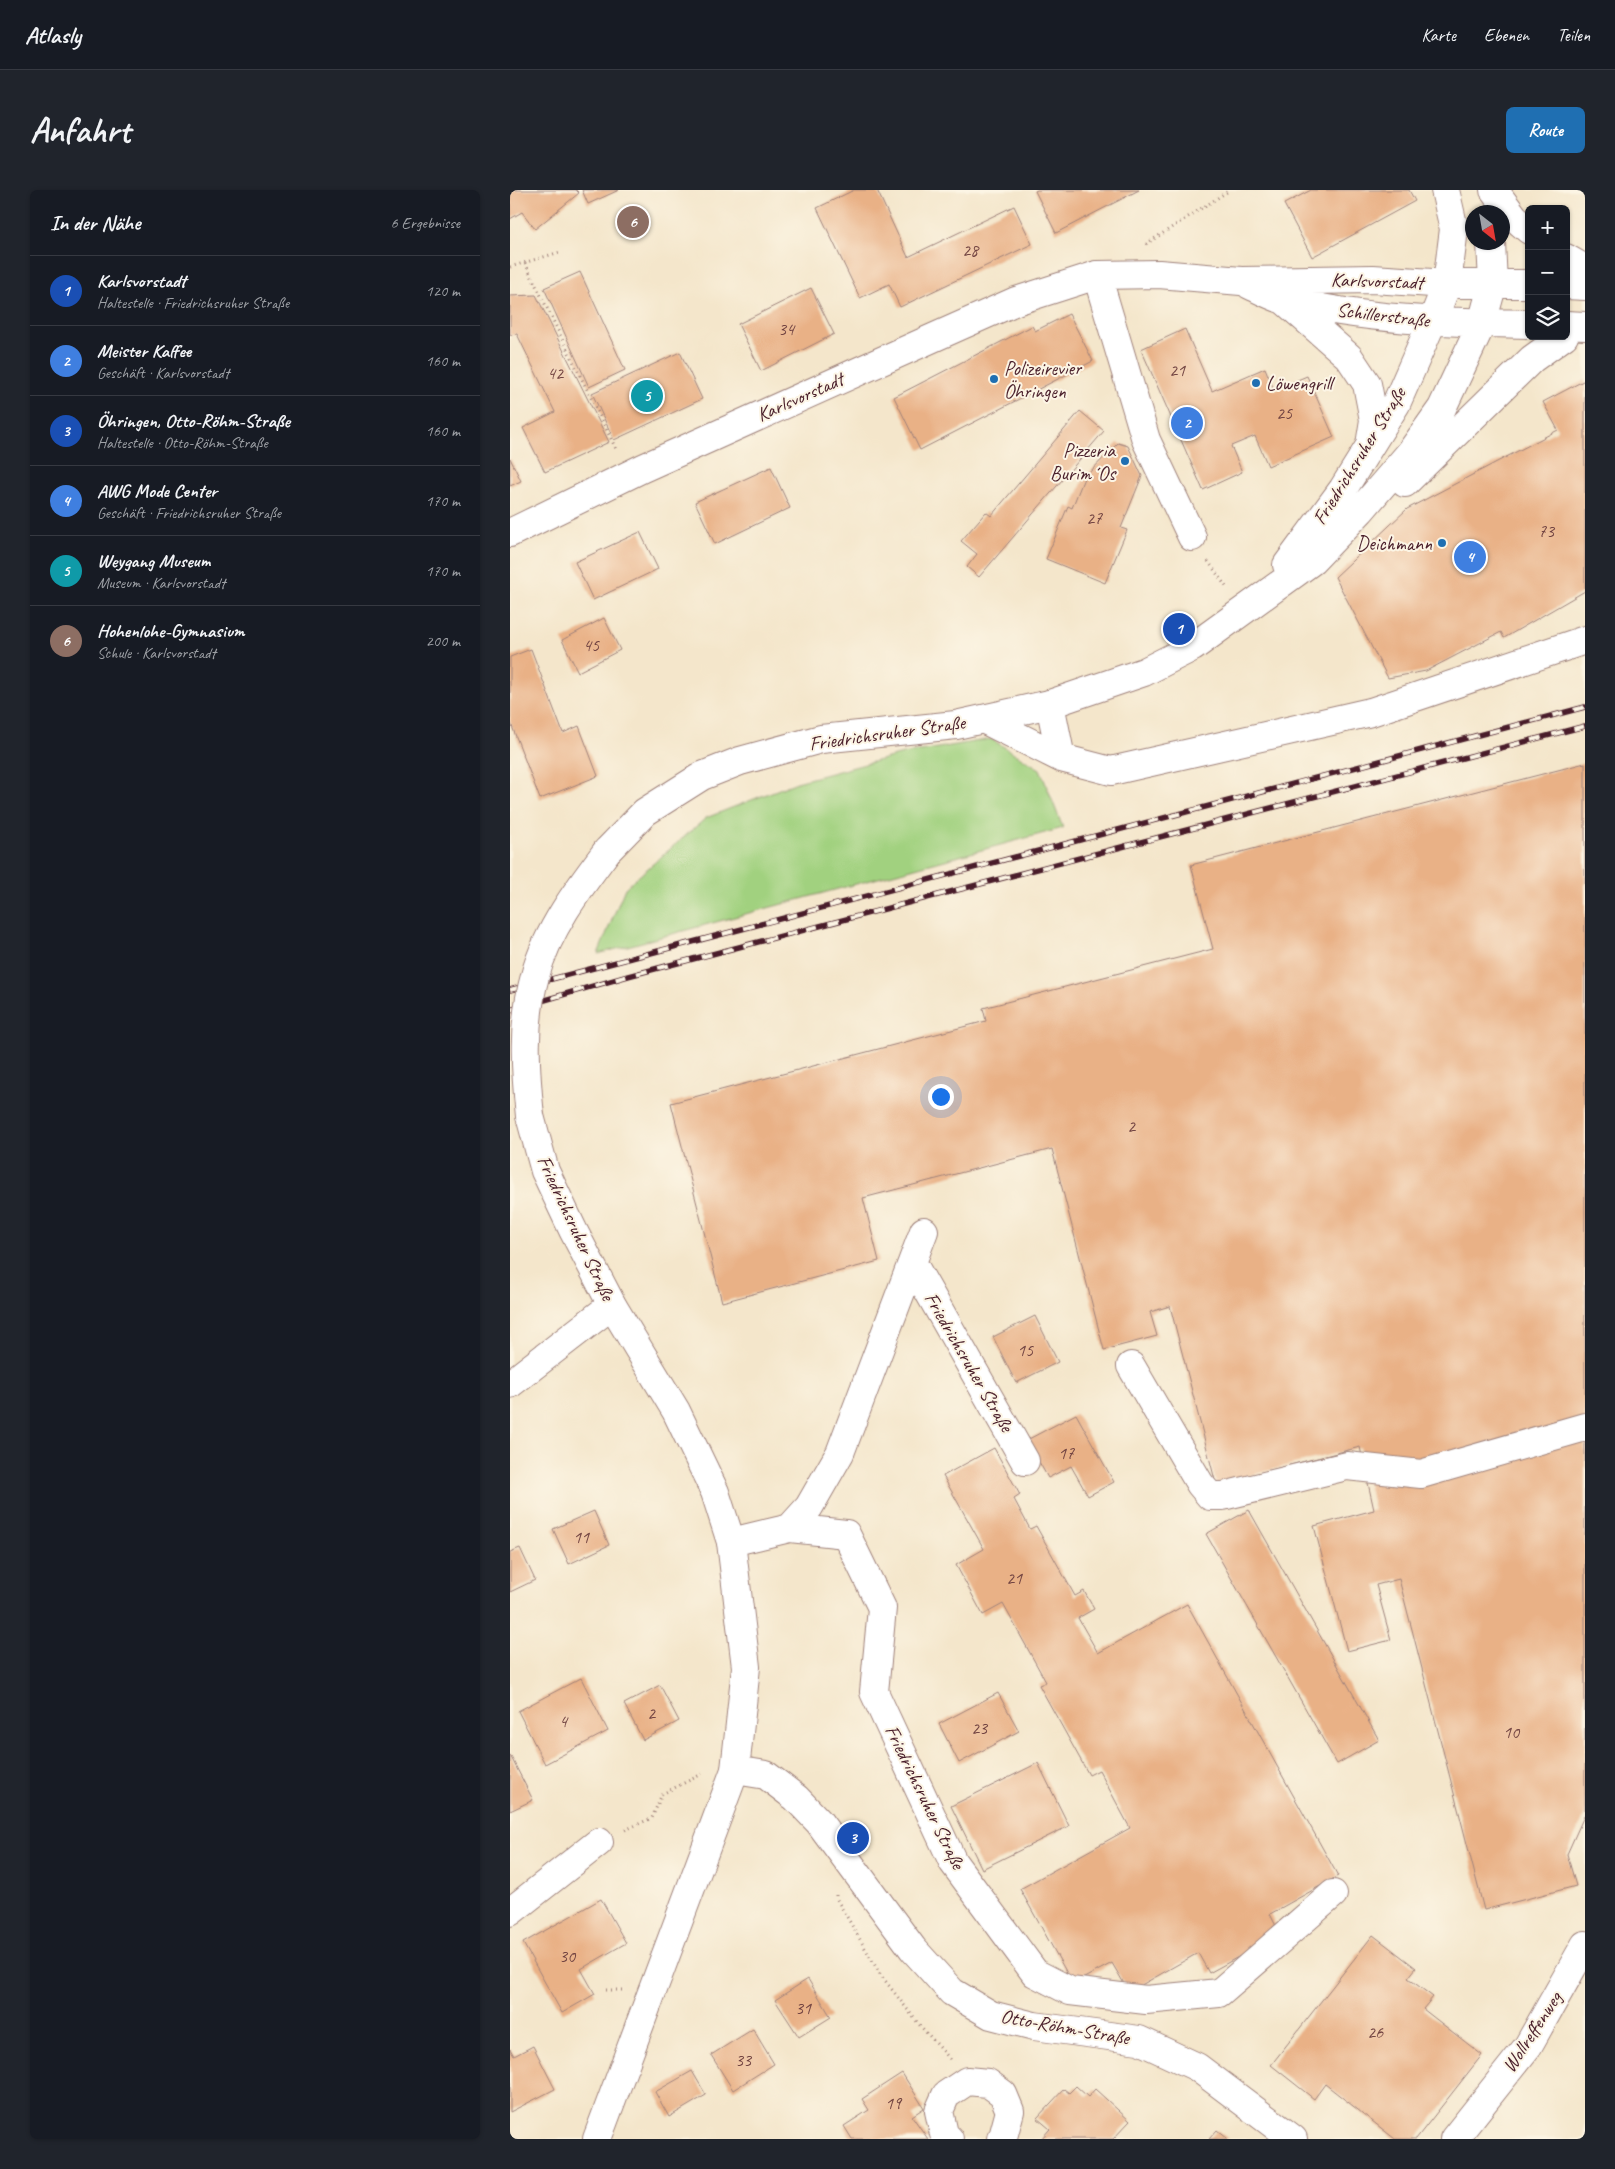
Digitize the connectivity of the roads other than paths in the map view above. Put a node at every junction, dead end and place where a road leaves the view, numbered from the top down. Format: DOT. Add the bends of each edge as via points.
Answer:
graph roads {
  1 [pos="1445,190"];
  2 [pos="1481,190"];
  3 [pos="1494,190"];
  4 [pos="1486,205"];
  5 [pos="1525,227"];
  6 [pos="1491,250"];
  7 [pos="1570,260"];
  8 [pos="1585,269"];
  9 [pos="1097,275"];
  10 [pos="1241,281"];
  11 [pos="1493,283"];
  12 [pos="1447,284"];
  13 [pos="1525,284"];
  14 [pos="1570,286"];
  15 [pos="1585,286"];
  16 [pos="1283,300"];
  17 [pos="1432,322"];
  18 [pos="1482,323"];
  19 [pos="1525,324"];
  20 [pos="1572,330"];
  21 [pos="1370,445"];
  22 [pos="510,533"];
  23 [pos="1192,537"];
  24 [pos="1312,561"];
  25 [pos="1242,610"];
  26 [pos="1585,640"];
  27 [pos="1050,704"];
  28 [pos="986,720"];
  29 [pos="1061,758"];
  30 [pos="924,1231"];
  31 [pos="913,1264"];
  32 [pos="612,1305"];
  33 [pos="1131,1366"];
  34 [pos="510,1384"];
  35 [pos="1585,1427"];
  36 [pos="1025,1461"];
  37 [pos="790,1528"];
  38 [pos="731,1542"];
  39 [pos="735,1770"];
  40 [pos="599,1842"];
  41 [pos="1333,1894"];
  42 [pos="510,1912"];
  43 [pos="1585,1945"];
  44 [pos="597,2139"];
  45 [pos="949,2139"];
  46 [pos="1000,2139"];
  47 [pos="1293,2139"];
  48 [pos="1454,2139"];
  1 -- 12 [label="main road, Friedrichsruher Straße" via="1454,229"];
  2 -- 4 [label="main road"];
  3 -- 5 [label="main road"];
  6 -- 11 [label="main road, Friedrichsruher Straße"];
  7 -- 8 [label="main road"];
  9 -- 10 [label="main road, Karlsvorstadt" via="1159,274"];
  9 -- 22 [label="main road, Karlsvorstadt" via="1007,305 629,475"];
  9 -- 23 [label="main road" via="1146,440"];
  10 -- 12 [label="main road, Karlsvorstadt" via="1373,279"];
  10 -- 16 [label="main road, Schillerstraße"];
  11 -- 12 [label="main road"];
  11 -- 13 [label="main road"];
  11 -- 18 [label="main road, Friedrichsruher Straße"];
  12 -- 17 [label="main road, Friedrichsruher Straße"];
  14 -- 15 [label="main road"];
  16 -- 17 [label="main road, Schillerstraße"];
  16 -- 21 [label="main road" via="1349,357 1366,384 1374,420"];
  17 -- 18 [label="main road, Schillerstraße"];
  17 -- 21 [label="main road, Friedrichsruher Straße" via="1396,404"];
  18 -- 19 [label="main road, Schillerstraße"];
  18 -- 24 [label="main road, Friedrichsruher Straße" via="1442,408 1410,453"];
  20 -- 24 [label="main road" via="1525,365 1393,495"];
  21 -- 25 [label="main road, Friedrichsruher Straße" via="1292,560"];
  24 -- 25 [label="main road, Friedrichsruher Straße"];
  25 -- 27 [label="main road, Friedrichsruher Straße" via="1192,647 1144,672"];
  26 -- 29 [label="main road" via="1371,712 1121,769 1112,771"];
  27 -- 28 [label="main road, Friedrichsruher Straße"];
  27 -- 29 [label="main road"];
  28 -- 29 [label="main road"];
  28 -- 32 [label="main road, Friedrichsruher Straße, bridge" via="821,739 740,761 702,776 646,812 607,851 580,886 555,928 535,974 527,1017 525,1070 530,1116 545,1171"];
  30 -- 31 [label="main road, Friedrichsruher Straße"];
  31 -- 36 [label="main road, Friedrichsruher Straße"];
  31 -- 37 [label="main road, Friedrichsruher Straße" via="840,1453 809,1507"];
  32 -- 34 [label="main road"];
  32 -- 38 [label="main road, Friedrichsruher Straße" via="676,1410 715,1492"];
  33 -- 35 [label="main road" via="1210,1496 1223,1496 1347,1466 1421,1474"];
  37 -- 38 [label="main road, Friedrichsruher Straße"];
  37 -- 41 [label="main road, Friedrichsruher Straße" via="846,1534 882,1608 874,1692 953,1862 1035,1973 1070,1991 1146,2000 1219,1993"];
  38 -- 39 [label="main road, Friedrichsruher Straße" via="746,1667"];
  39 -- 44 [label="main road, Friedrichsruher Straße"];
  39 -- 47 [label="main road, Otto-Röhm-Straße" via="766,1775 796,1798 819,1822 912,1949 952,1992 992,2014 1034,2026 1139,2040 1197,2067"];
  40 -- 42 [label="main road"];
  43 -- 48 [label="main road, Wollreffenweg" via="1528,2046"];
  45 -- 46 [label="main road" via="944,2134 939,2111 946,2095 967,2081 988,2083 1003,2094 1010,2111"];
}
